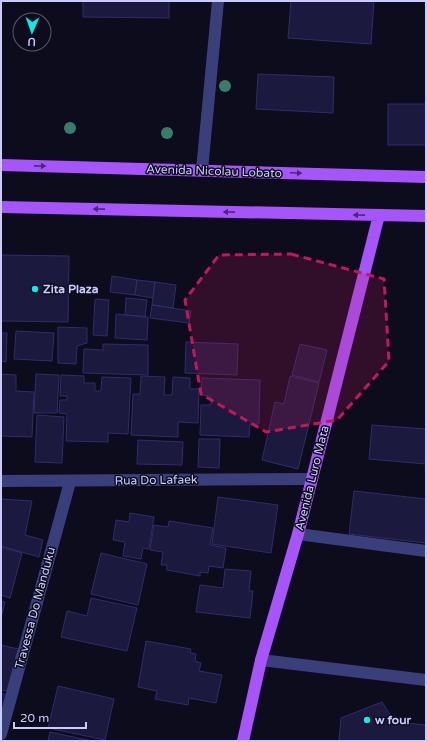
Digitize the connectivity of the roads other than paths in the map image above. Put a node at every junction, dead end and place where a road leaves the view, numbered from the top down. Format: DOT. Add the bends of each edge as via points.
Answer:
graph roads {
  1 [pos="218,1"];
  2 [pos="1,165"];
  3 [pos="202,170"];
  4 [pos="426,177"];
  5 [pos="1,207"];
  6 [pos="379,215"];
  7 [pos="426,216"];
  8 [pos="312,478"];
  9 [pos="1,481"];
  10 [pos="70,482"];
  11 [pos="298,534"];
  12 [pos="426,551"];
  13 [pos="261,660"];
  14 [pos="426,680"];
  15 [pos="1,734"];
  16 [pos="243,741"];
  1 -- 3 [label="street"];
  2 -- 3 [label="main road, Avenida Nicolau Lobato, one-way"];
  3 -- 4 [label="main road, Avenida Nicolau Lobato, one-way"];
  6 -- 5 [label="main road, one-way"];
  6 -- 7 [label="main road"];
  6 -- 8 [label="main road, Avenida Luro Mata"];
  8 -- 10 [label="street, Rua Do Lafaek"];
  8 -- 11 [label="main road, Avenida Luro Mata"];
  9 -- 10 [label="street, Rua Do Lafaek"];
  10 -- 15 [label="street, Travessa Do Manduku"];
  11 -- 12 [label="street"];
  11 -- 13 [label="main road, Avenida Luro Mata"];
  13 -- 14 [label="street"];
  13 -- 16 [label="main road, Avenida Luro Mata"];
}
